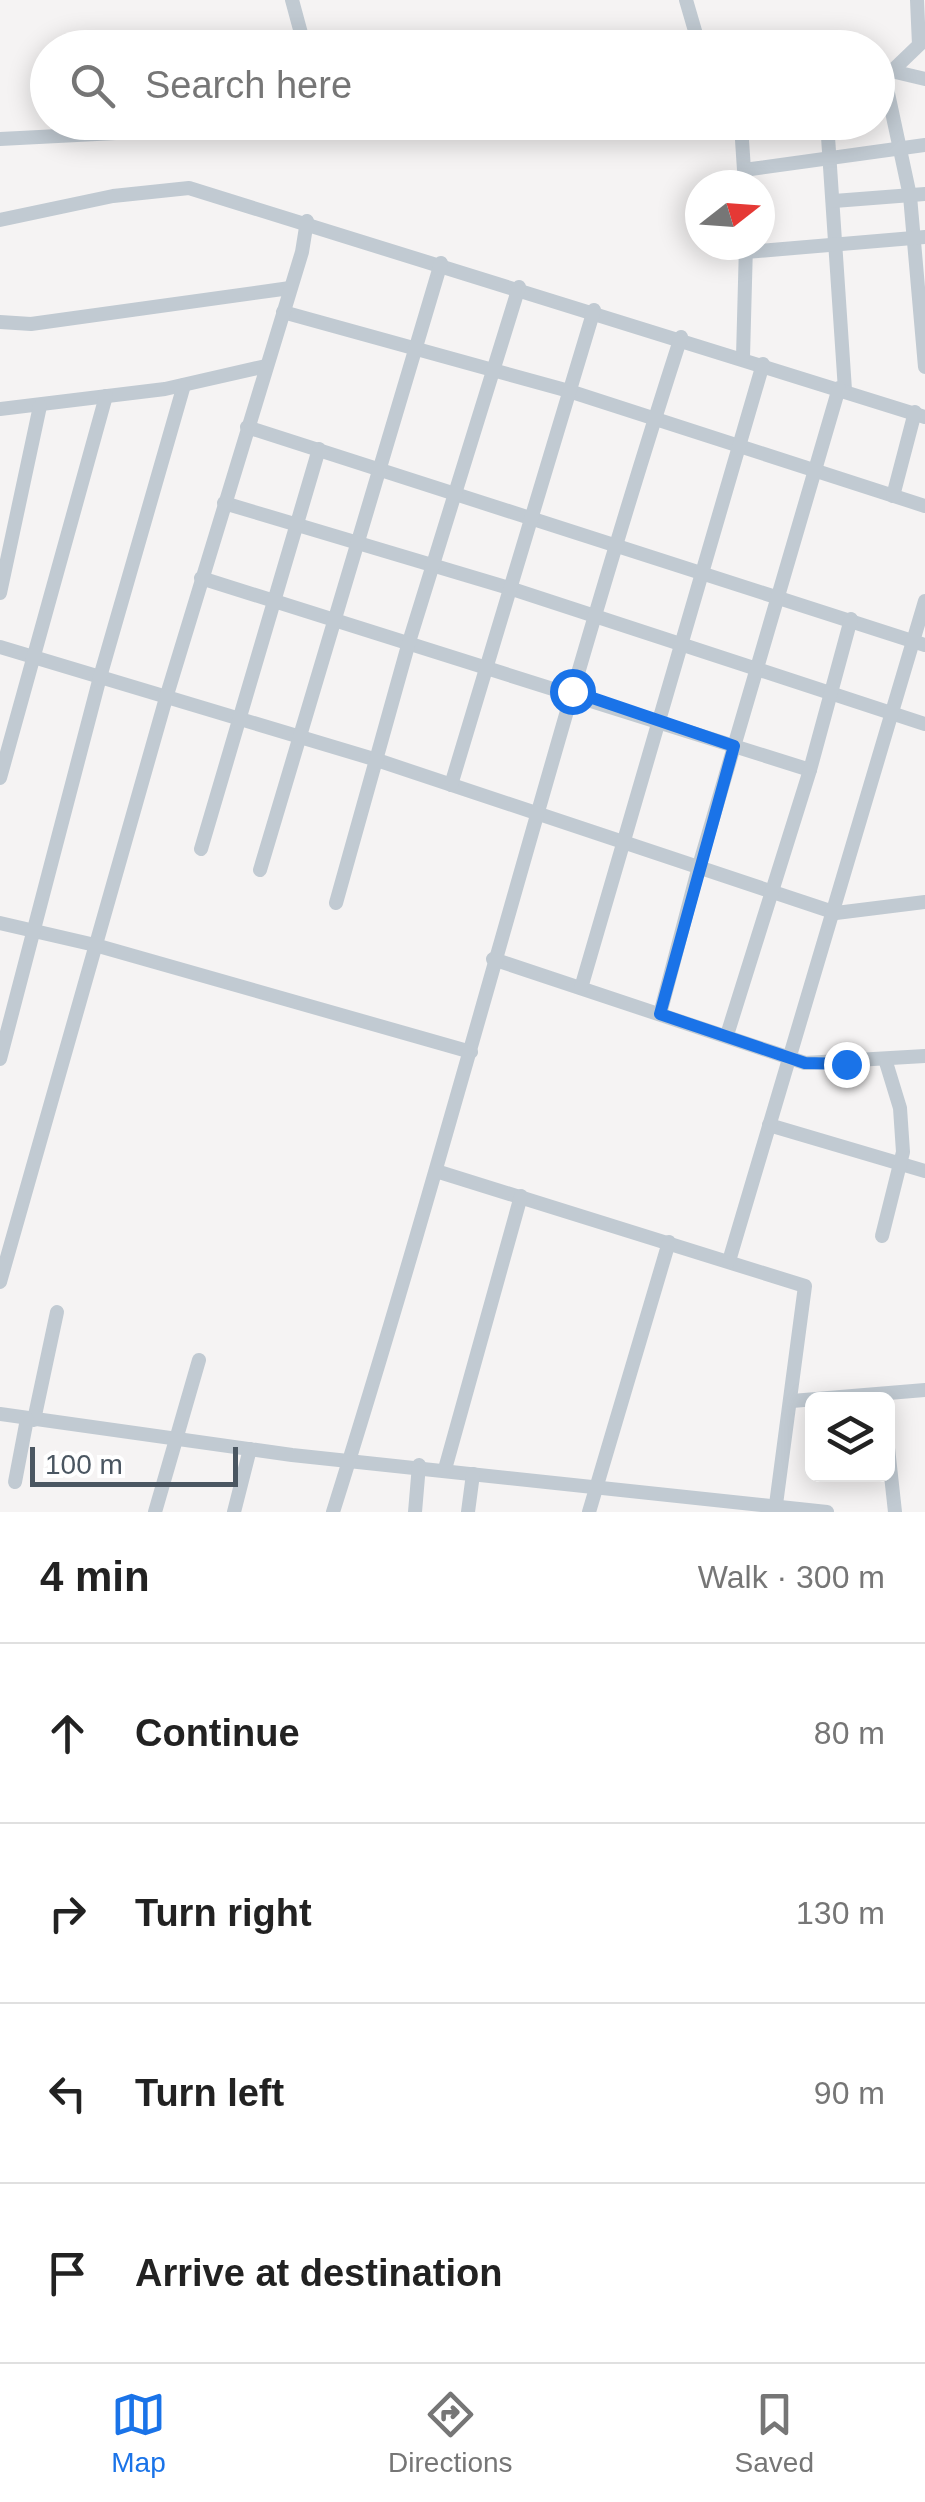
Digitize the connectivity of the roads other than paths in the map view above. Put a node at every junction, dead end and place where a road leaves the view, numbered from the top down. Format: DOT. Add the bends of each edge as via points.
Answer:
graph roads {
  1 [pos="292,0"];
  2 [pos="686,0"];
  3 [pos="917,0"];
  4 [pos="301,30"];
  5 [pos="695,30"];
  6 [pos="895,62"];
  7 [pos="895,73"];
  8 [pos="925,80"];
  9 [pos="895,128"];
  10 [pos="30,137"];
  11 [pos="0,139"];
  12 [pos="742,140"];
  13 [pos="828,140"];
  14 [pos="925,145"];
  15 [pos="899,149"];
  16 [pos="831,159"];
  17 [pos="744,170"];
  18 [pos="775,171"];
  19 [pos="918,195"];
  20 [pos="834,202"];
  21 [pos="0,220"];
  22 [pos="307,222"];
  23 [pos="920,237"];
  24 [pos="838,245"];
  25 [pos="775,248"];
  26 [pos="746,260"];
  27 [pos="441,263"];
  28 [pos="519,287"];
  29 [pos="290,288"];
  30 [pos="594,310"];
  31 [pos="282,312"];
  32 [pos="0,322"];
  33 [pos="681,337"];
  34 [pos="415,348"];
  35 [pos="744,358"];
  36 [pos="762,364"];
  37 [pos="266,366"];
  38 [pos="925,367"];
  39 [pos="492,372"];
  40 [pos="184,385"];
  41 [pos="842,389"];
  42 [pos="569,391"];
  43 [pos="106,396"];
  44 [pos="40,406"];
  45 [pos="0,409"];
  46 [pos="922,413"];
  47 [pos="655,418"];
  48 [pos="247,428"];
  49 [pos="738,447"];
  50 [pos="318,449"];
  51 [pos="378,467"];
  52 [pos="814,473"];
  53 [pos="454,494"];
  54 [pos="892,496"];
  55 [pos="224,503"];
  56 [pos="925,506"];
  57 [pos="529,516"];
  58 [pos="294,524"];
  59 [pos="615,542"];
  60 [pos="356,544"];
  61 [pos="432,568"];
  62 [pos="702,570"];
  63 [pos="202,578"];
  64 [pos="509,588"];
  65 [pos="0,593"];
  66 [pos="778,595"];
  67 [pos="273,599"];
  68 [pos="925,601"];
  69 [pos="594,616"];
  70 [pos="335,618"];
  71 [pos="850,620"];
  72 [pos="409,642"];
  73 [pos="919,642"];
  74 [pos="0,647"];
  75 [pos="681,648"];
  76 [pos="33,657"];
  77 [pos="486,665"];
  78 [pos="757,668"];
  79 [pos="100,677"];
  80 [pos="572,691"];
  81 [pos="830,694"];
  82 [pos="166,698"];
  83 [pos="890,716"];
  84 [pos="240,720"];
  85 [pos="661,720"];
  86 [pos="925,724"];
  87 [pos="300,737"];
  88 [pos="734,746"];
  89 [pos="377,760"];
  90 [pos="810,770"];
  91 [pos="0,778"];
  92 [pos="451,785"];
  93 [pos="536,814"];
  94 [pos="625,842"];
  95 [pos="200,849"];
  96 [pos="699,866"];
  97 [pos="260,870"];
  98 [pos="773,892"];
  99 [pos="925,902"];
  100 [pos="336,903"];
  101 [pos="836,913"];
  102 [pos="0,924"];
  103 [pos="34,930"];
  104 [pos="95,946"];
  105 [pos="493,959"];
  106 [pos="581,988"];
  107 [pos="660,1014"];
  108 [pos="727,1035"];
  109 [pos="470,1052"];
  110 [pos="925,1056"];
  111 [pos="790,1058"];
  112 [pos="0,1059"];
  113 [pos="885,1059"];
  114 [pos="769,1125"];
  115 [pos="900,1166"];
  116 [pos="436,1171"];
  117 [pos="925,1171"];
  118 [pos="521,1196"];
  119 [pos="882,1236"];
  120 [pos="669,1242"];
  121 [pos="728,1261"];
  122 [pos="0,1282"];
  123 [pos="58,1312"];
  124 [pos="199,1360"];
  125 [pos="925,1390"];
  126 [pos="895,1395"];
  127 [pos="805,1400"];
  128 [pos="792,1401"];
  129 [pos="0,1414"];
  130 [pos="30,1420"];
  131 [pos="175,1439"];
  132 [pos="250,1449"];
  133 [pos="350,1460"];
  134 [pos="419,1465"];
  135 [pos="445,1469"];
  136 [pos="473,1474"];
  137 [pos="15,1482"];
  138 [pos="892,1482"];
  139 [pos="594,1488"];
  140 [pos="648,1493"];
  141 [pos="776,1510"];
  142 [pos="154,1512"];
  143 [pos="234,1512"];
  144 [pos="333,1512"];
  145 [pos="415,1512"];
  146 [pos="468,1512"];
  147 [pos="588,1512"];
  148 [pos="648,1512"];
  149 [pos="827,1512"];
  150 [pos="895,1512"];
  1 -- 4 [label="street"];
  2 -- 5 [label="street"];
  3 -- 6 [label="street" via="919,45"];
  7 -- 8 [label="street"];
  9 -- 15 [label="street"];
  10 -- 11 [label="street"];
  12 -- 17 [label="street"];
  13 -- 16 [label="street"];
  14 -- 15 [label="street"];
  15 -- 16 [label="street"];
  15 -- 19 [label="street"];
  16 -- 18 [label="street"];
  16 -- 20 [label="street"];
  19 -- 20 [label="street"];
  19 -- 23 [label="street"];
  20 -- 24 [label="street"];
  21 -- 22 [label="street" via="189,188"];
  22 -- 27 [label="street"];
  22 -- 29 [label="street"];
  23 -- 24 [label="street"];
  23 -- 38 [label="street"];
  24 -- 25 [label="street"];
  24 -- 41 [label="street"];
  26 -- 35 [label="street"];
  27 -- 28 [label="street"];
  27 -- 34 [label="street"];
  28 -- 30 [label="street"];
  28 -- 39 [label="street"];
  29 -- 31 [label="street"];
  29 -- 32 [label="street" via="31,324"];
  30 -- 33 [label="street"];
  30 -- 42 [label="street"];
  31 -- 34 [label="street"];
  31 -- 37 [label="street"];
  33 -- 35 [label="street"];
  33 -- 47 [label="street"];
  34 -- 39 [label="street"];
  34 -- 51 [label="street"];
  35 -- 36 [label="street"];
  36 -- 41 [label="street"];
  36 -- 49 [label="street"];
  37 -- 40 [label="street"];
  37 -- 48 [label="street"];
  39 -- 42 [label="street"];
  39 -- 53 [label="street"];
  40 -- 43 [label="street"];
  40 -- 79 [label="street"];
  41 -- 46 [label="street"];
  41 -- 52 [label="street"];
  42 -- 47 [label="street"];
  42 -- 57 [label="street"];
  43 -- 44 [label="street"];
  43 -- 76 [label="street"];
  44 -- 45 [label="street"];
  44 -- 65 [label="street"];
  46 -- 54 [label="street"];
  47 -- 49 [label="street"];
  47 -- 59 [label="street"];
  48 -- 50 [label="street"];
  48 -- 55 [label="street"];
  49 -- 52 [label="street"];
  49 -- 62 [label="street"];
  50 -- 51 [label="street"];
  50 -- 58 [label="street"];
  51 -- 53 [label="street"];
  51 -- 60 [label="street"];
  52 -- 54 [label="street"];
  52 -- 66 [label="street"];
  53 -- 57 [label="street"];
  53 -- 61 [label="street"];
  54 -- 56 [label="street"];
  55 -- 58 [label="street"];
  55 -- 63 [label="street"];
  57 -- 59 [label="street"];
  57 -- 64 [label="street"];
  58 -- 60 [label="street"];
  58 -- 67 [label="street"];
  59 -- 62 [label="street"];
  59 -- 69 [label="street"];
  60 -- 61 [label="street"];
  60 -- 70 [label="street"];
  61 -- 64 [label="street"];
  61 -- 72 [label="street"];
  62 -- 66 [label="street"];
  62 -- 75 [label="street"];
  63 -- 67 [label="street"];
  63 -- 82 [label="street"];
  64 -- 69 [label="street"];
  64 -- 77 [label="street"];
  66 -- 71 [label="street"];
  66 -- 78 [label="street"];
  67 -- 70 [label="street"];
  67 -- 84 [label="street"];
  68 -- 73 [label="street"];
  69 -- 75 [label="street"];
  69 -- 80 [label="street"];
  70 -- 72 [label="street"];
  70 -- 87 [label="street"];
  71 -- 73 [label="street"];
  71 -- 81 [label="street"];
  72 -- 77 [label="street"];
  72 -- 89 [label="street"];
  73 -- 83 [label="street"];
  74 -- 76 [label="street"];
  75 -- 78 [label="street"];
  75 -- 85 [label="street"];
  76 -- 79 [label="street"];
  76 -- 91 [label="street"];
  77 -- 80 [label="street"];
  77 -- 92 [label="street"];
  78 -- 81 [label="street"];
  78 -- 88 [label="street"];
  79 -- 82 [label="street"];
  79 -- 103 [label="street"];
  80 -- 85 [label="street"];
  80 -- 93 [label="street"];
  81 -- 83 [label="street"];
  81 -- 90 [label="street"];
  82 -- 84 [label="street"];
  82 -- 104 [label="street"];
  83 -- 86 [label="street"];
  83 -- 101 [label="street"];
  84 -- 87 [label="street"];
  84 -- 95 [label="street"];
  85 -- 88 [label="street"];
  85 -- 94 [label="street"];
  87 -- 89 [label="street"];
  87 -- 97 [label="street"];
  88 -- 90 [label="street"];
  88 -- 96 [label="street"];
  89 -- 92 [label="street"];
  89 -- 100 [label="street"];
  90 -- 98 [label="street"];
  92 -- 93 [label="street"];
  93 -- 94 [label="street"];
  93 -- 105 [label="street"];
  94 -- 96 [label="street"];
  94 -- 106 [label="street"];
  96 -- 98 [label="street"];
  96 -- 107 [label="street"];
  98 -- 101 [label="street"];
  98 -- 108 [label="street"];
  99 -- 101 [label="street"];
  101 -- 111 [label="street"];
  102 -- 103 [label="street"];
  103 -- 104 [label="street"];
  103 -- 112 [label="street"];
  104 -- 109 [label="street"];
  104 -- 122 [label="street"];
  105 -- 106 [label="street"];
  105 -- 109 [label="street"];
  106 -- 107 [label="street"];
  107 -- 108 [label="street"];
  108 -- 111 [label="street"];
  109 -- 116 [label="street"];
  110 -- 113 [label="street"];
  111 -- 113 [label="street" via="846,1064"];
  111 -- 114 [label="street"];
  113 -- 115 [label="street" via="900,1108"];
  114 -- 115 [label="street"];
  114 -- 121 [label="street"];
  115 -- 117 [label="street"];
  115 -- 119 [label="street"];
  116 -- 118 [label="street"];
  116 -- 133 [label="street"];
  118 -- 120 [label="street"];
  118 -- 135 [label="street"];
  120 -- 121 [label="street"];
  120 -- 139 [label="street"];
  121 -- 128 [label="street" via="806,1286"];
  123 -- 130 [label="street"];
  124 -- 131 [label="street"];
  125 -- 126 [label="street"];
  127 -- 128 [label="street"];
  128 -- 141 [label="street"];
  129 -- 130 [label="street"];
  130 -- 131 [label="street"];
  130 -- 137 [label="street"];
  131 -- 132 [label="street"];
  131 -- 142 [label="street"];
  132 -- 133 [label="street"];
  132 -- 143 [label="street"];
  133 -- 134 [label="street"];
  133 -- 144 [label="street"];
  134 -- 135 [label="street"];
  134 -- 145 [label="street"];
  135 -- 136 [label="street"];
  136 -- 139 [label="street"];
  136 -- 146 [label="street"];
  138 -- 150 [label="street"];
  139 -- 140 [label="street"];
  139 -- 147 [label="street"];
  140 -- 141 [label="street"];
  140 -- 148 [label="street"];
  141 -- 149 [label="street"];
}
